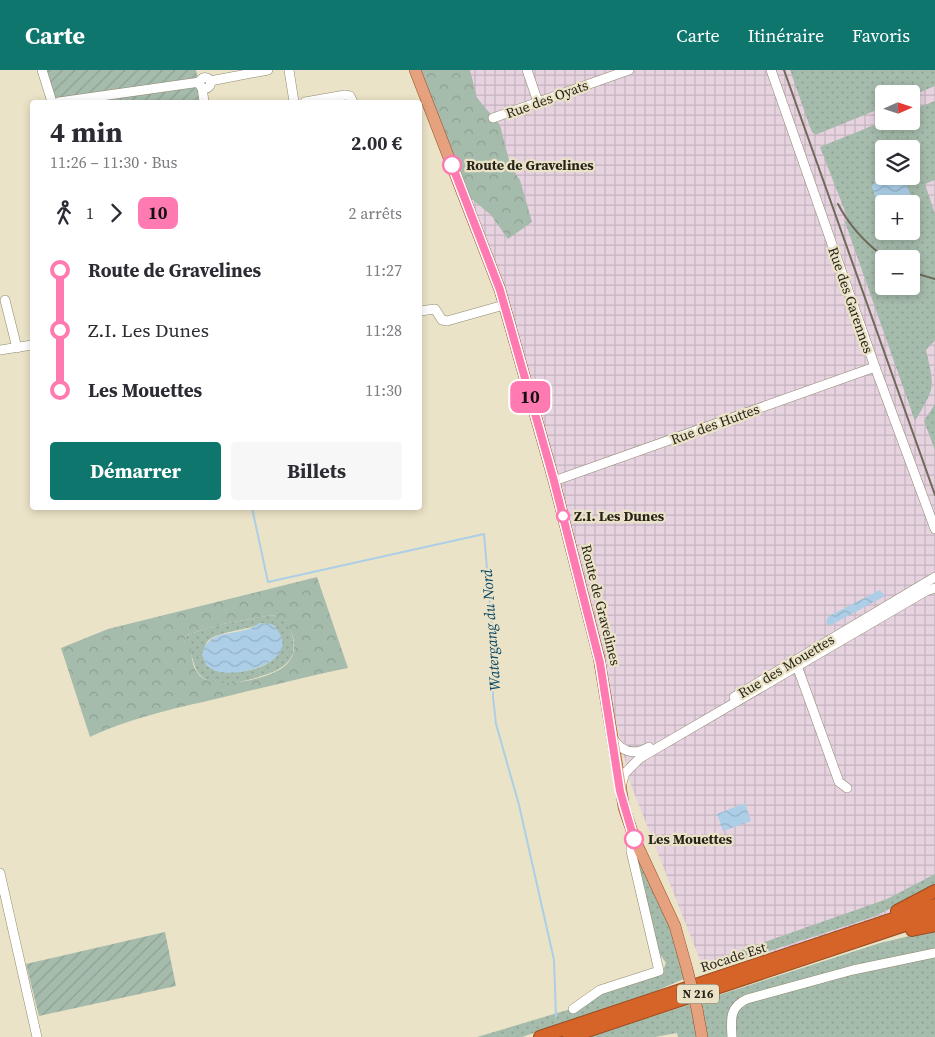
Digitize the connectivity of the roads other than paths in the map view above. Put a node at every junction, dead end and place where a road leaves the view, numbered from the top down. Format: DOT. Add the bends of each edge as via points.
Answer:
graph roads {
  1 [pos="42,70"];
  2 [pos="268,70"];
  3 [pos="289,70"];
  4 [pos="415,70"];
  5 [pos="527,70"];
  6 [pos="629,70"];
  7 [pos="771,70"];
  8 [pos="204,80"];
  9 [pos="51,100"];
  10 [pos="72,100"];
  11 [pos="204,100"];
  12 [pos="294,100"];
  13 [pos="316,100"];
  14 [pos="352,100"];
  15 [pos="538,102"];
  16 [pos="493,118"];
  17 [pos="5,300"];
  18 [pos="504,305"];
  19 [pos="422,310"];
  20 [pos="30,345"];
  21 [pos="17,348"];
  22 [pos="0,350"];
  23 [pos="875,367"];
  24 [pos="554,481"];
  25 [pos="935,529"];
  26 [pos="935,577"];
  27 [pos="935,588"];
  28 [pos="797,664"];
  29 [pos="611,734"];
  30 [pos="638,756"];
  31 [pos="617,762"];
  32 [pos="847,788"];
  33 [pos="620,791"];
  34 [pos="635,840"];
  35 [pos="0,873"];
  36 [pos="935,891"];
  37 [pos="935,905"];
  38 [pos="935,915"];
  39 [pos="935,925"];
  40 [pos="880,934"];
  41 [pos="830,940"];
  42 [pos="935,953"];
  43 [pos="573,1009"];
  44 [pos="37,1037"];
  45 [pos="540,1037"];
  46 [pos="569,1037"];
  47 [pos="702,1037"];
  48 [pos="732,1037"];
  1 -- 9 [label="street"];
  2 -- 8 [label="street"];
  3 -- 12 [label="street"];
  4 -- 18 [label="main road, Route de Gravelines"];
  5 -- 15 [label="street"];
  6 -- 15 [label="street, Rue des Oyats"];
  7 -- 23 [label="street, Rue des Garennes"];
  8 -- 10 [label="street"];
  8 -- 11 [label="street"];
  13 -- 14 [label="street" via="345,95"];
  15 -- 16 [label="street, Rue des Oyats"];
  17 -- 21 [label="street"];
  18 -- 19 [label="street" via="448,321 442,320 435,309"];
  18 -- 24 [label="main road, Route de Gravelines"];
  20 -- 21 [label="street"];
  21 -- 22 [label="street"];
  23 -- 24 [label="street, Rue des Huttes"];
  23 -- 25 [label="street, Rue des Garennes"];
  24 -- 29 [label="main road, Route de Gravelines" via="600,663"];
  26 -- 28 [label="street, Rue des Mouettes"];
  27 -- 28 [label="street, Rue des Mouettes"];
  28 -- 30 [label="street, Rue des Mouettes"];
  28 -- 32 [label="street" via="840,782"];
  29 -- 30 [label="street" via="622,748"];
  29 -- 31 [label="main road, Route de Gravelines"];
  30 -- 31 [label="street, Rue des Mouettes"];
  30 -- 33 [label="street, Rue des Mouettes" via="625,773"];
  31 -- 33 [label="main road, Route de Gravelines"];
  33 -- 34 [label="main road, Route de Gravelines"];
  34 -- 43 [label="street" via="631,843 631,851 659,971 600,990"];
  34 -- 47 [label="main road, Route de Gravelines, bridge" via="671,916"];
  35 -- 44 [label="street"];
  36 -- 41 [label="highway"];
  37 -- 41 [label="highway, Rocade Est / N 216"];
  38 -- 40 [label="highway, Rocade Est / N 216"];
  39 -- 40 [label="highway"];
  40 -- 46 [label="highway, Rocade Est / N 216"];
  41 -- 45 [label="highway, Rocade Est / N 216"];
  42 -- 48 [label="street" via="853,970 746,999 731,1014"];
}
